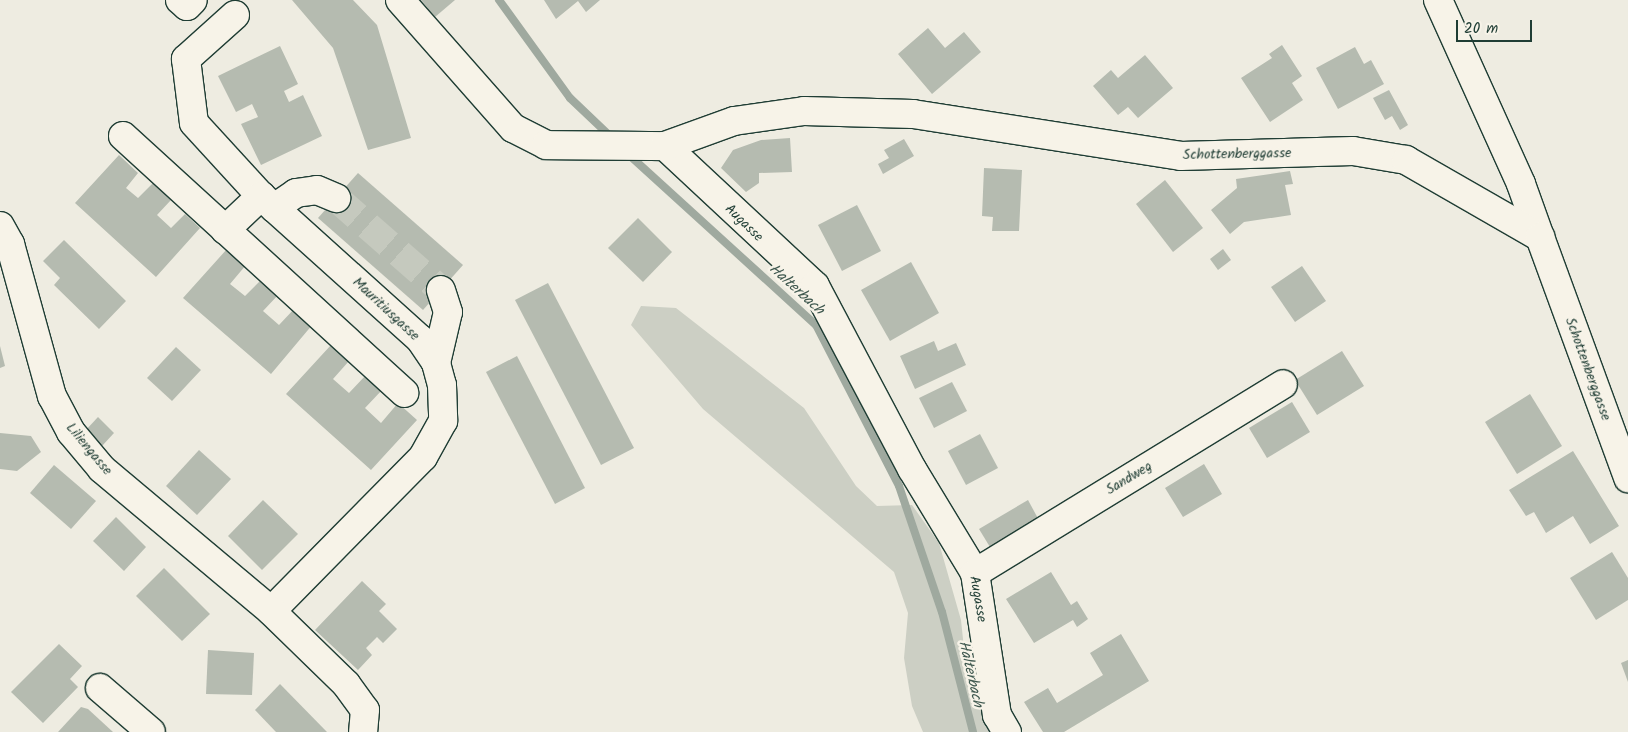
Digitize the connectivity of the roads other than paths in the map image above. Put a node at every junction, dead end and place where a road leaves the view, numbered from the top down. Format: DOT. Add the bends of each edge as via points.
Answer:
graph roads {
  1 [pos="180,0"];
  2 [pos="193,0"];
  3 [pos="400,0"];
  4 [pos="1438,0"];
  5 [pos="235,15"];
  6 [pos="123,136"];
  7 [pos="656,146"];
  8 [pos="336,198"];
  9 [pos="268,202"];
  10 [pos="0,226"];
  11 [pos="225,230"];
  12 [pos="1540,237"];
  13 [pos="440,290"];
  14 [pos="436,364"];
  15 [pos="1283,384"];
  16 [pos="404,393"];
  17 [pos="1628,478"];
  18 [pos="975,573"];
  19 [pos="271,611"];
  20 [pos="100,688"];
  21 [pos="150,732"];
  22 [pos="363,732"];
  23 [pos="1007,732"];
  1 -- 2 [label="street" via="187,6"];
  3 -- 7 [label="street" via="512,128 546,145 584,148"];
  4 -- 12 [label="street" via="1522,184"];
  5 -- 9 [label="street, Mauritiusgasse" via="186,58 194,123"];
  6 -- 11 [label="street"];
  7 -- 12 [label="street, Schottenberggasse" via="734,121 804,111 913,114 1181,156 1353,151 1406,160"];
  7 -- 18 [label="street, Augasse" via="815,286 912,469"];
  8 -- 9 [label="street" via="318,190"];
  9 -- 11 [label="street"];
  9 -- 14 [label="street, Mauritiusgasse" via="420,339"];
  10 -- 19 [label="street, Liliengasse" via="10,244 52,396 71,432 102,469"];
  11 -- 16 [label="street"];
  12 -- 17 [label="street, Schottenberggasse"];
  13 -- 14 [label="street" via="448,312"];
  14 -- 19 [label="street, Mauritiusgasse" via="442,385 443,421 423,457"];
  15 -- 18 [label="street, Sandweg"];
  18 -- 23 [label="street, Augasse" via="996,715"];
  19 -- 22 [label="street" via="346,684 365,710"];
  20 -- 21 [label="street"];
}
